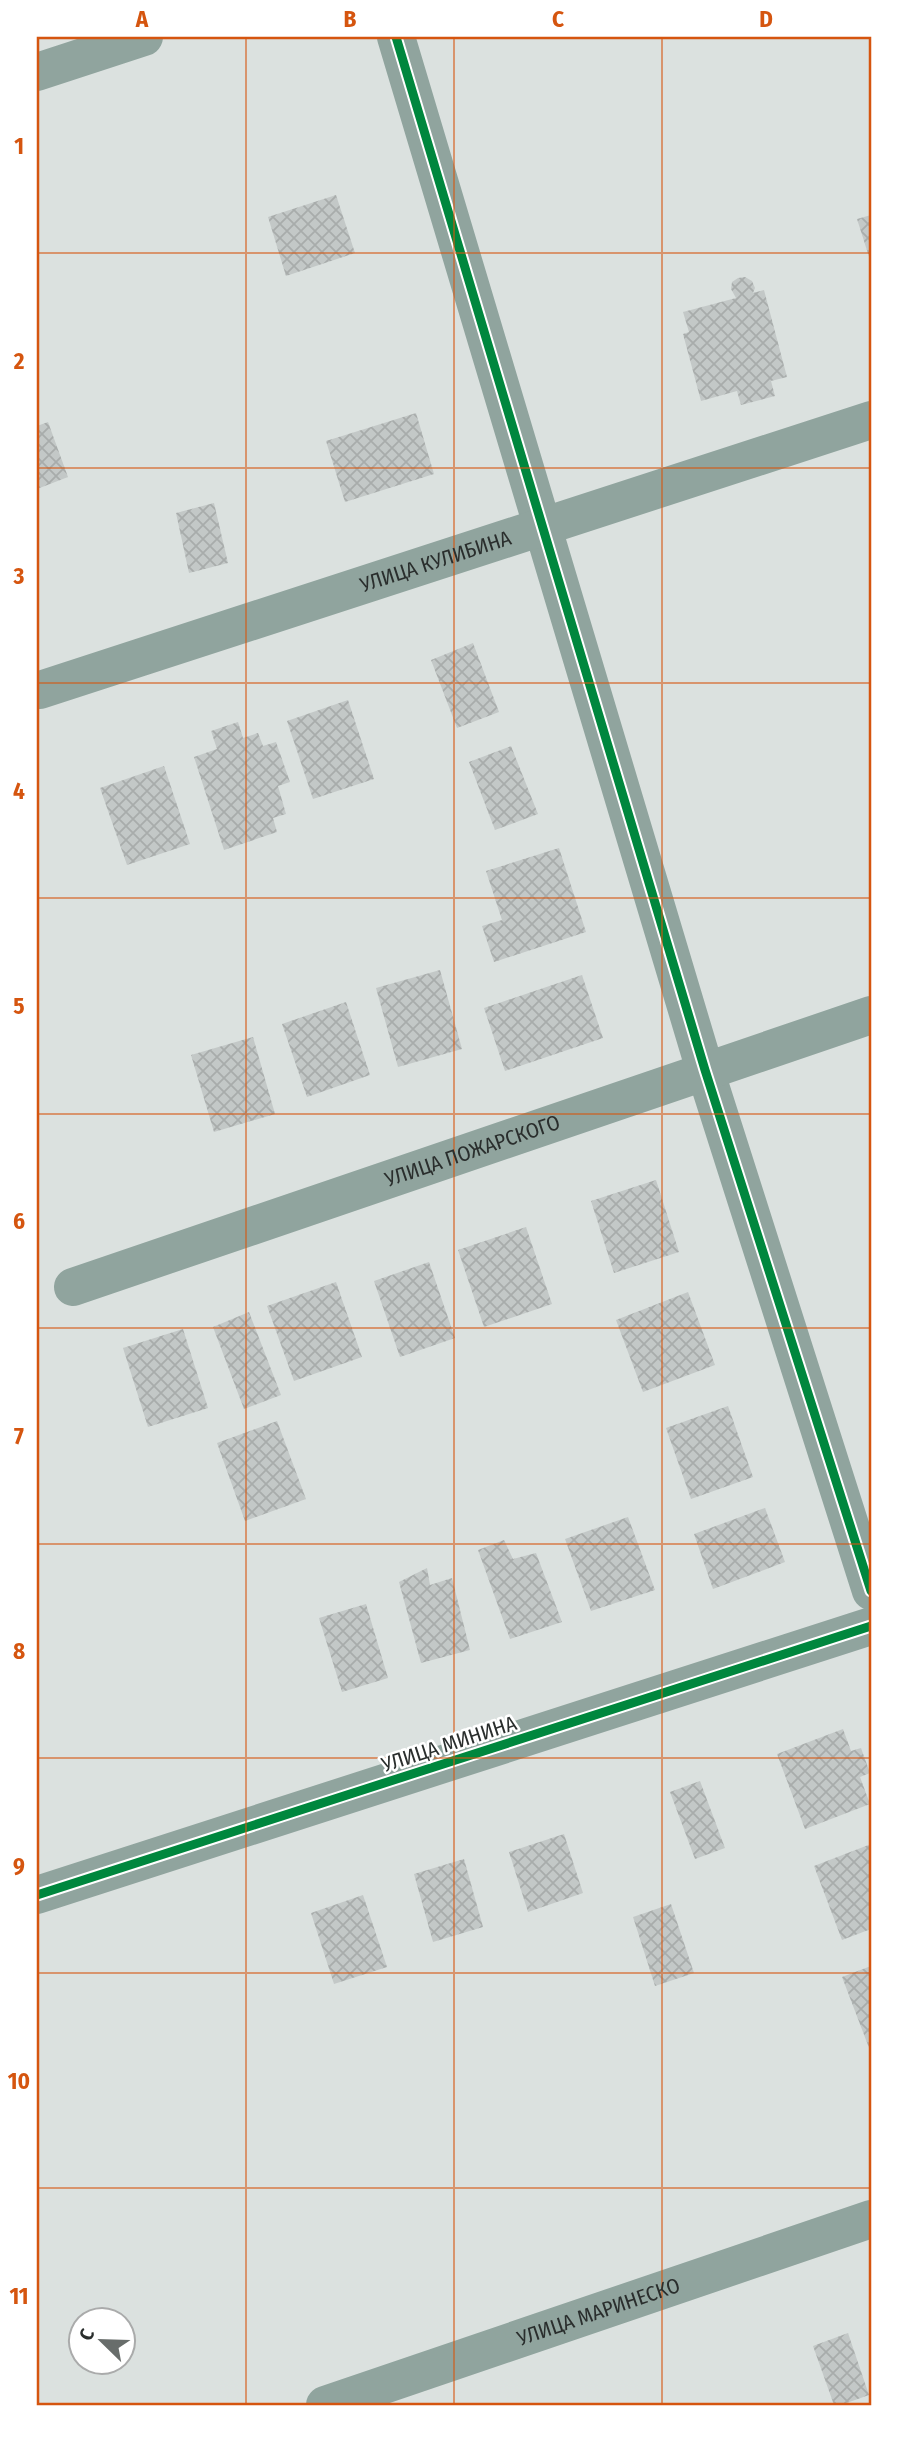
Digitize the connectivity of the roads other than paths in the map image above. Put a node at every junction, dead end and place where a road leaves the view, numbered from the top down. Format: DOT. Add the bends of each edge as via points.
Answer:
graph roads {
  1 [pos="144,37"];
  2 [pos="396,37"];
  3 [pos="37,72"];
  4 [pos="871,420"];
  5 [pos="542,528"];
  6 [pos="40,690"];
  7 [pos="871,1015"];
  8 [pos="705,1070"];
  9 [pos="73,1287"];
  10 [pos="871,1591"];
  11 [pos="871,1626"];
  12 [pos="37,1895"];
  13 [pos="871,2218"];
  14 [pos="325,2405"];
  1 -- 3 [label="street"];
  2 -- 5 [label="street"];
  4 -- 5 [label="street, УЛИЦА КУЛИБИНА"];
  5 -- 6 [label="street, УЛИЦА КУЛИБИНА"];
  5 -- 8 [label="street"];
  7 -- 8 [label="street, УЛИЦА ПОЖАРСКОГО"];
  8 -- 9 [label="street, УЛИЦА ПОЖАРСКОГО"];
  8 -- 10 [label="street"];
  11 -- 12 [label="street, УЛИЦА МИНИНА"];
  13 -- 14 [label="street, УЛИЦА МАРИНЕСКО"];
}
